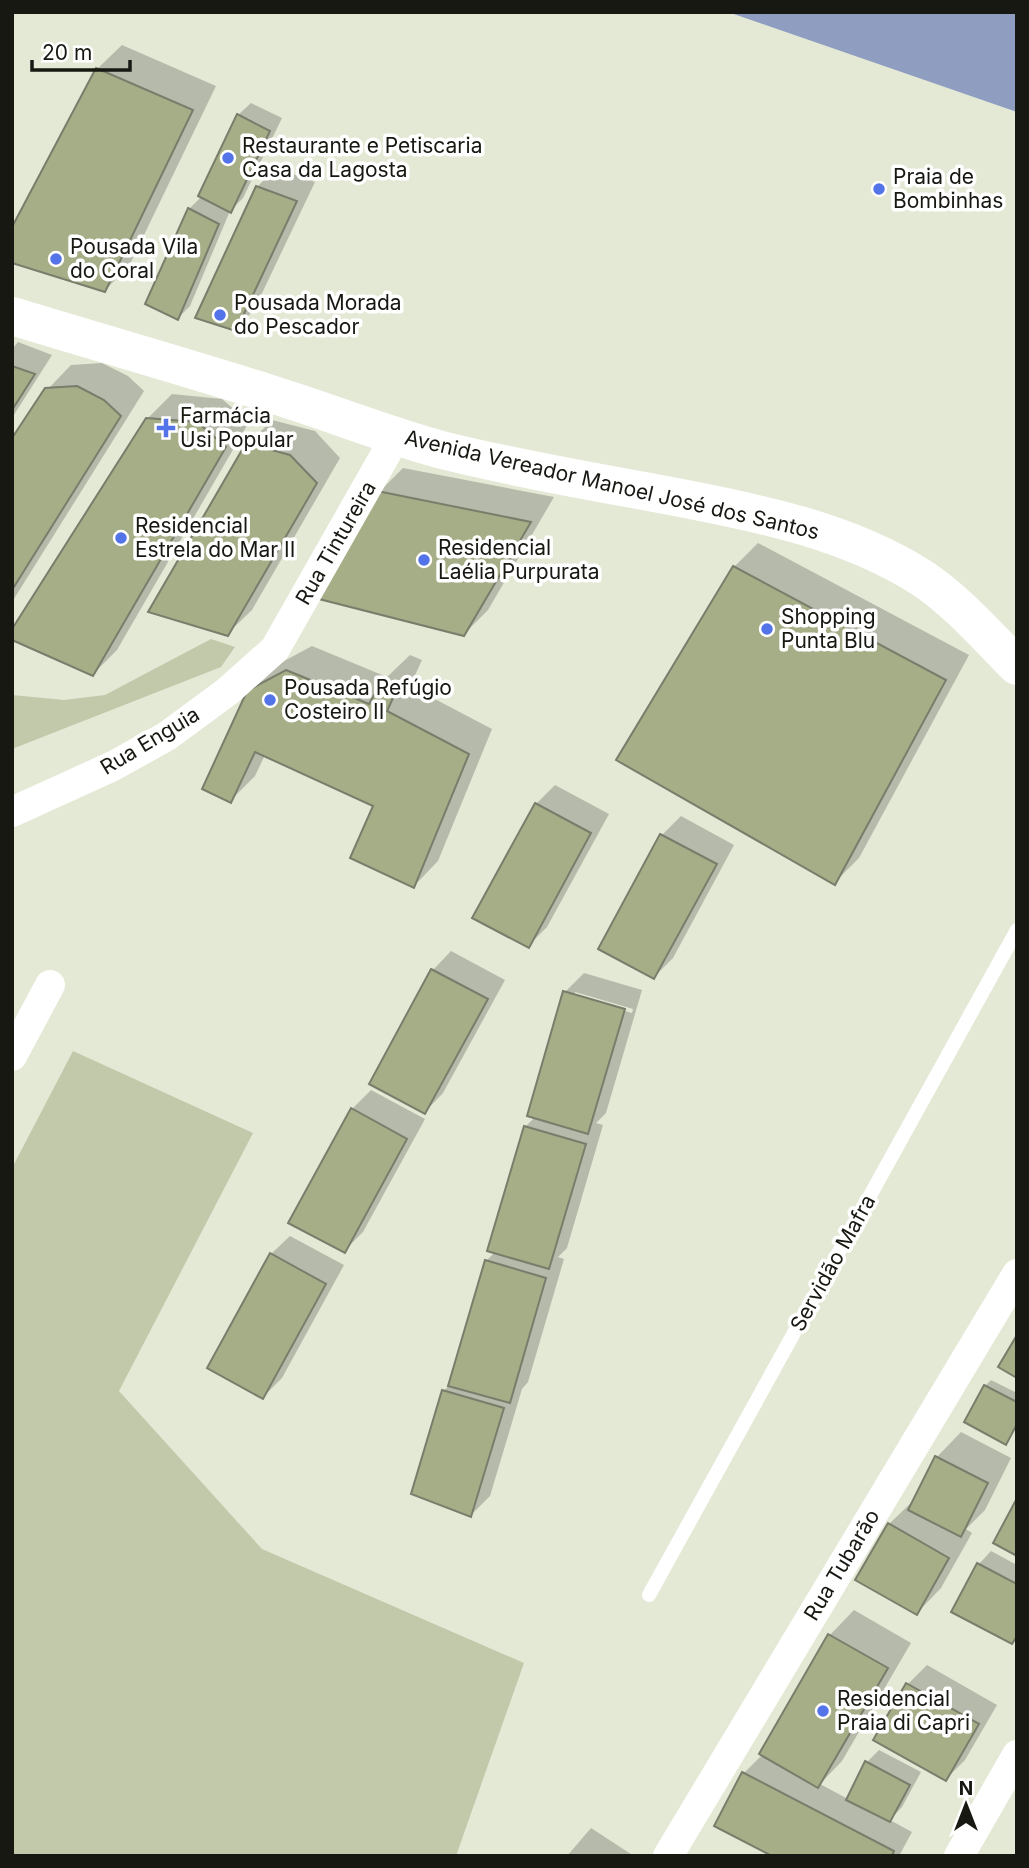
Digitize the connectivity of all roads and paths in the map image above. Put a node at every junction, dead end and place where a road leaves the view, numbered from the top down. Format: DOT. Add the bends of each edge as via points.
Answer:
graph roads {
  1 [pos="12,316"];
  2 [pos="396,436"];
  3 [pos="275,649"];
  4 [pos="1017,666"];
  5 [pos="12,812"];
  6 [pos="1017,930"];
  7 [pos="50,985"];
  8 [pos="12,1056"];
  9 [pos="1013,1288"];
  10 [pos="649,1595"];
  11 [pos="1017,1755"];
  12 [pos="668,1856"];
  13 [pos="959,1856"];
  1 -- 2 [label="main road, Avenida Vereador Manoel José dos Santos"];
  2 -- 3 [label="street, Rua Tintureira"];
  2 -- 4 [label="main road, Avenida Vereador Manoel José dos Santos" via="513,466 721,506 849,541 890,560 951,599"];
  3 -- 5 [label="street, Rua Enguia" via="167,736"];
  6 -- 10 [label="lane, Servidão Mafra"];
  7 -- 8 [label="street"];
  9 -- 12 [label="street, Rua Tubarão"];
  11 -- 13 [label="street"];
}
